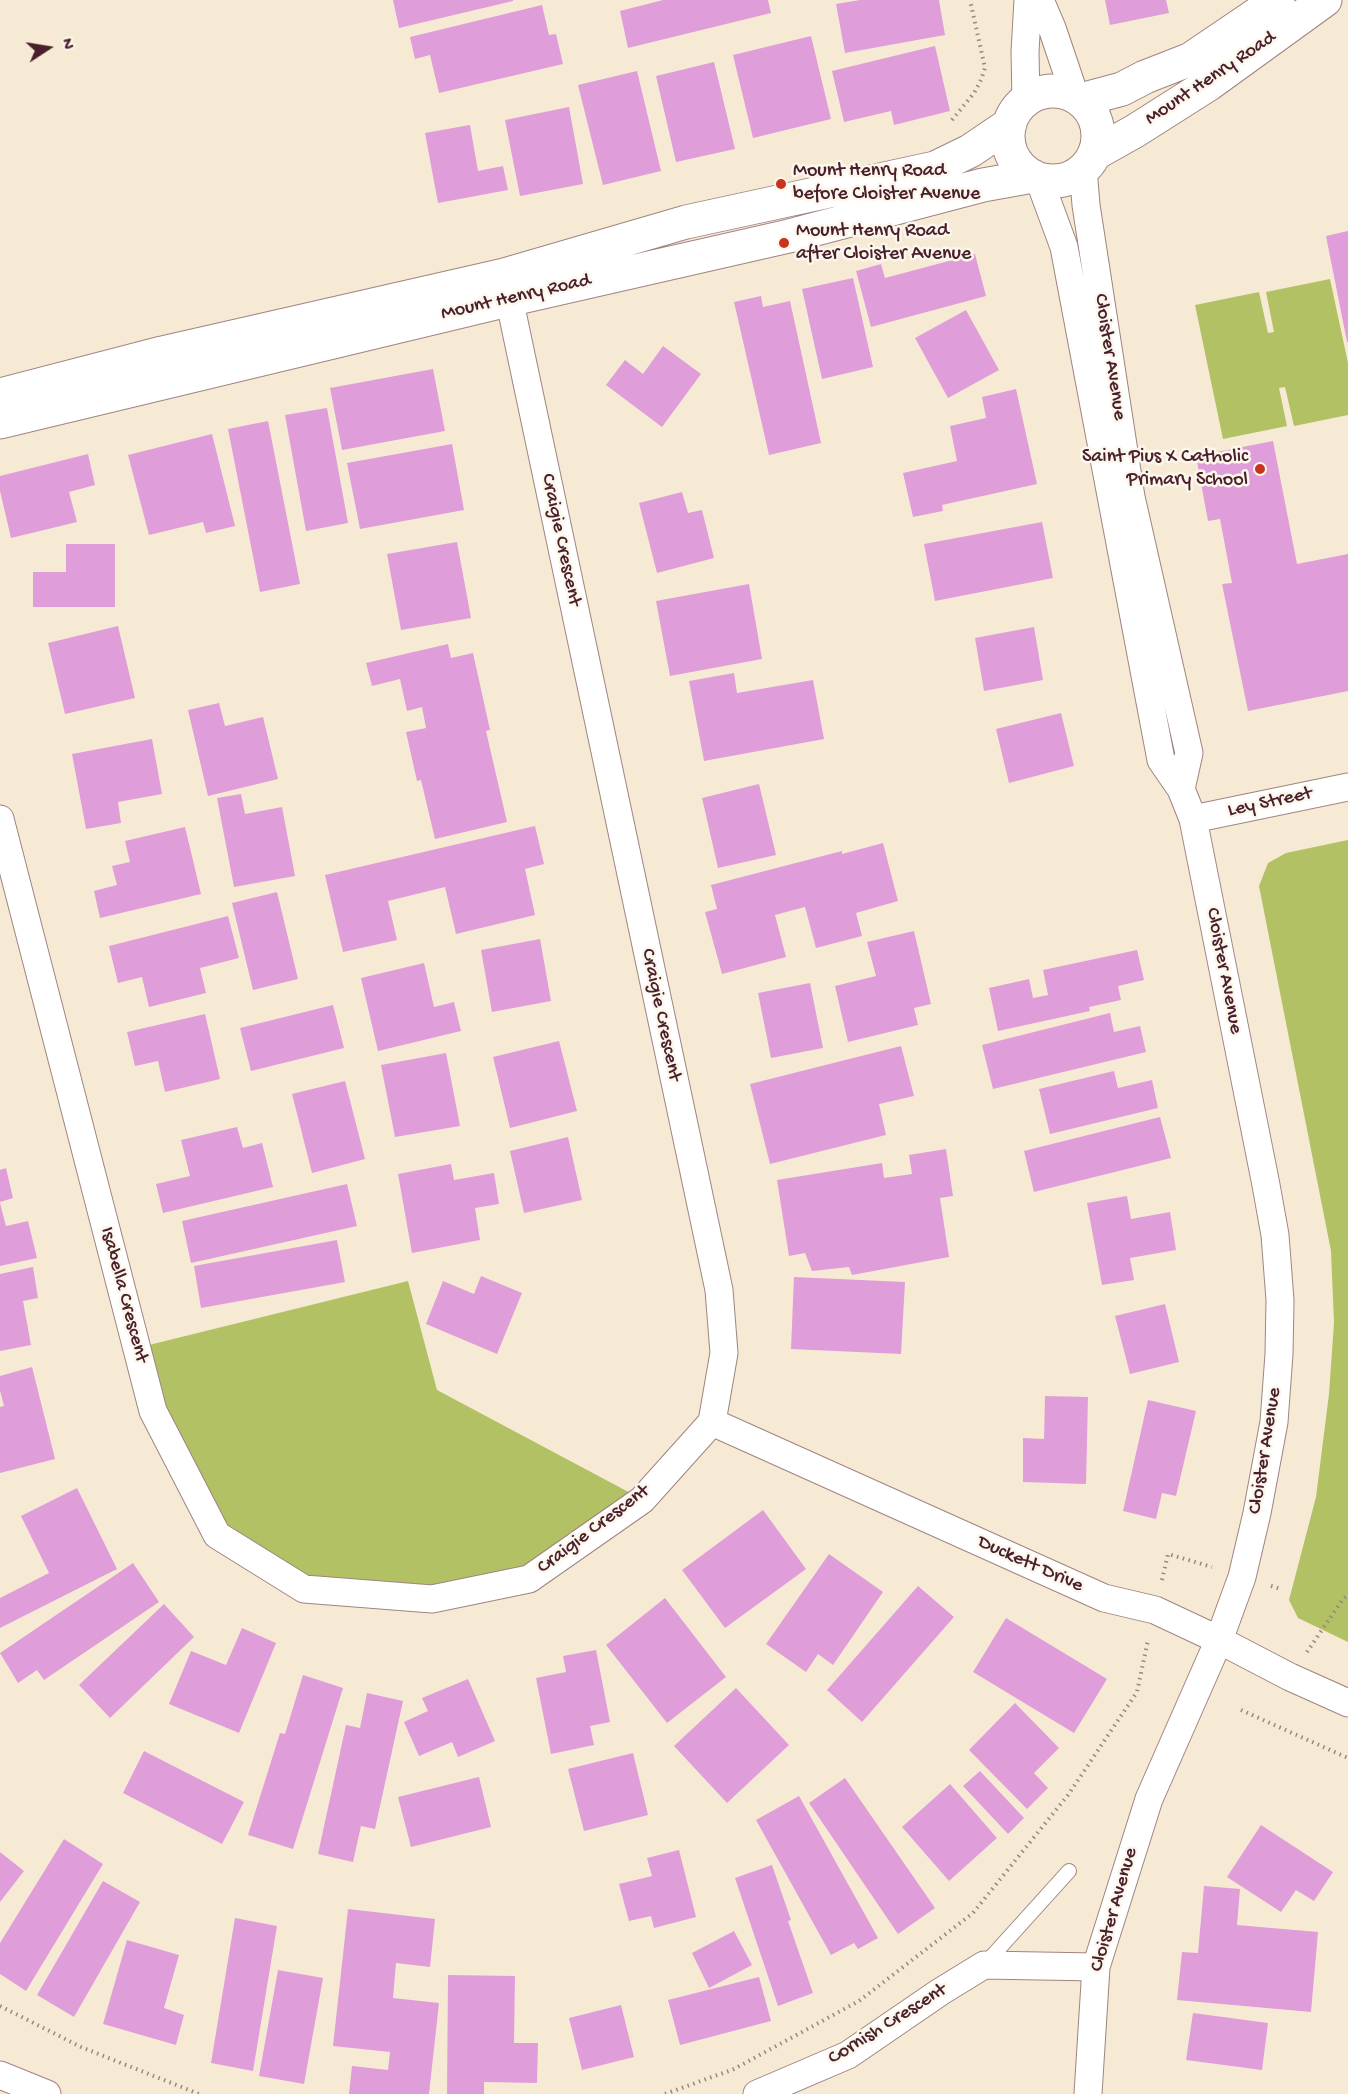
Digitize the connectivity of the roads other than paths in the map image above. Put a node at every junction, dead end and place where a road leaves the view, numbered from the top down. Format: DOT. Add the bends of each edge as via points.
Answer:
graph roads {
  1 [pos="1028,0"];
  2 [pos="1040,0"];
  3 [pos="1278,0"];
  4 [pos="1325,0"];
  5 [pos="1078,98"];
  6 [pos="1018,112"];
  7 [pos="1089,161"];
  8 [pos="1036,177"];
  9 [pos="506,287"];
  10 [pos="0,395"];
  11 [pos="0,422"];
  12 [pos="1348,787"];
  13 [pos="1180,789"];
  14 [pos="0,819"];
  15 [pos="1192,819"];
  16 [pos="712,1422"];
  17 [pos="432,1599"];
  18 [pos="1219,1640"];
  19 [pos="1348,1703"];
  20 [pos="1069,1871"];
  21 [pos="984,1965"];
  22 [pos="1096,1967"];
  23 [pos="0,2075"];
  24 [pos="47,2094"];
  25 [pos="757,2094"];
  26 [pos="1088,2094"];
  1 -- 6 [label="street"];
  2 -- 5 [label="street"];
  3 -- 5 [label="street, Mount Henry Road" via="1191,59 1122,89"];
  4 -- 7 [label="street, Mount Henry Road" via="1209,84"];
  5 -- 6 [label="street" via="1053,90 1039,93"];
  5 -- 7 [label="street" via="1097,124 1097,144"];
  6 -- 8 [label="street" via="1008,139 1012,154 1020,166"];
  6 -- 9 [label="street, Mount Henry Road" via="970,151 935,168 686,222"];
  7 -- 8 [label="street" via="1077,174 1062,180"];
  7 -- 13 [label="street, Cloister Avenue" via="1086,205 1131,497 1189,753"];
  8 -- 9 [label="street, Mount Henry Road" via="983,185 789,236"];
  8 -- 13 [label="street, Cloister Avenue" via="1064,247 1161,760"];
  9 -- 10 [label="street, Mount Henry Road" via="162,353"];
  9 -- 11 [label="street, Mount Henry Road"];
  9 -- 16 [label="street, Craigie Crescent" via="719,1290 724,1353"];
  12 -- 15 [label="street, Ley Street"];
  13 -- 15 [label="street, Cloister Avenue"];
  14 -- 17 [label="street, Isabella Crescent" via="153,1410 217,1536 304,1589"];
  15 -- 18 [label="street, Cloister Avenue" via="1268,1195 1280,1300 1275,1411 1265,1470 1242,1577"];
  16 -- 17 [label="street, Craigie Crescent" via="642,1500 528,1579"];
  16 -- 18 [label="street, Duckett Drive" via="1104,1598 1155,1610"];
  18 -- 19 [label="street, Duckett Drive"];
  18 -- 22 [label="street, Cloister Avenue" via="1149,1799"];
  20 -- 21 [label="lane, Cornish Crescent"];
  21 -- 22 [label="street"];
  21 -- 25 [label="street, Cornish Crescent" via="848,2055"];
  22 -- 26 [label="street, Cloister Avenue"];
  23 -- 24 [label="street"];
}
